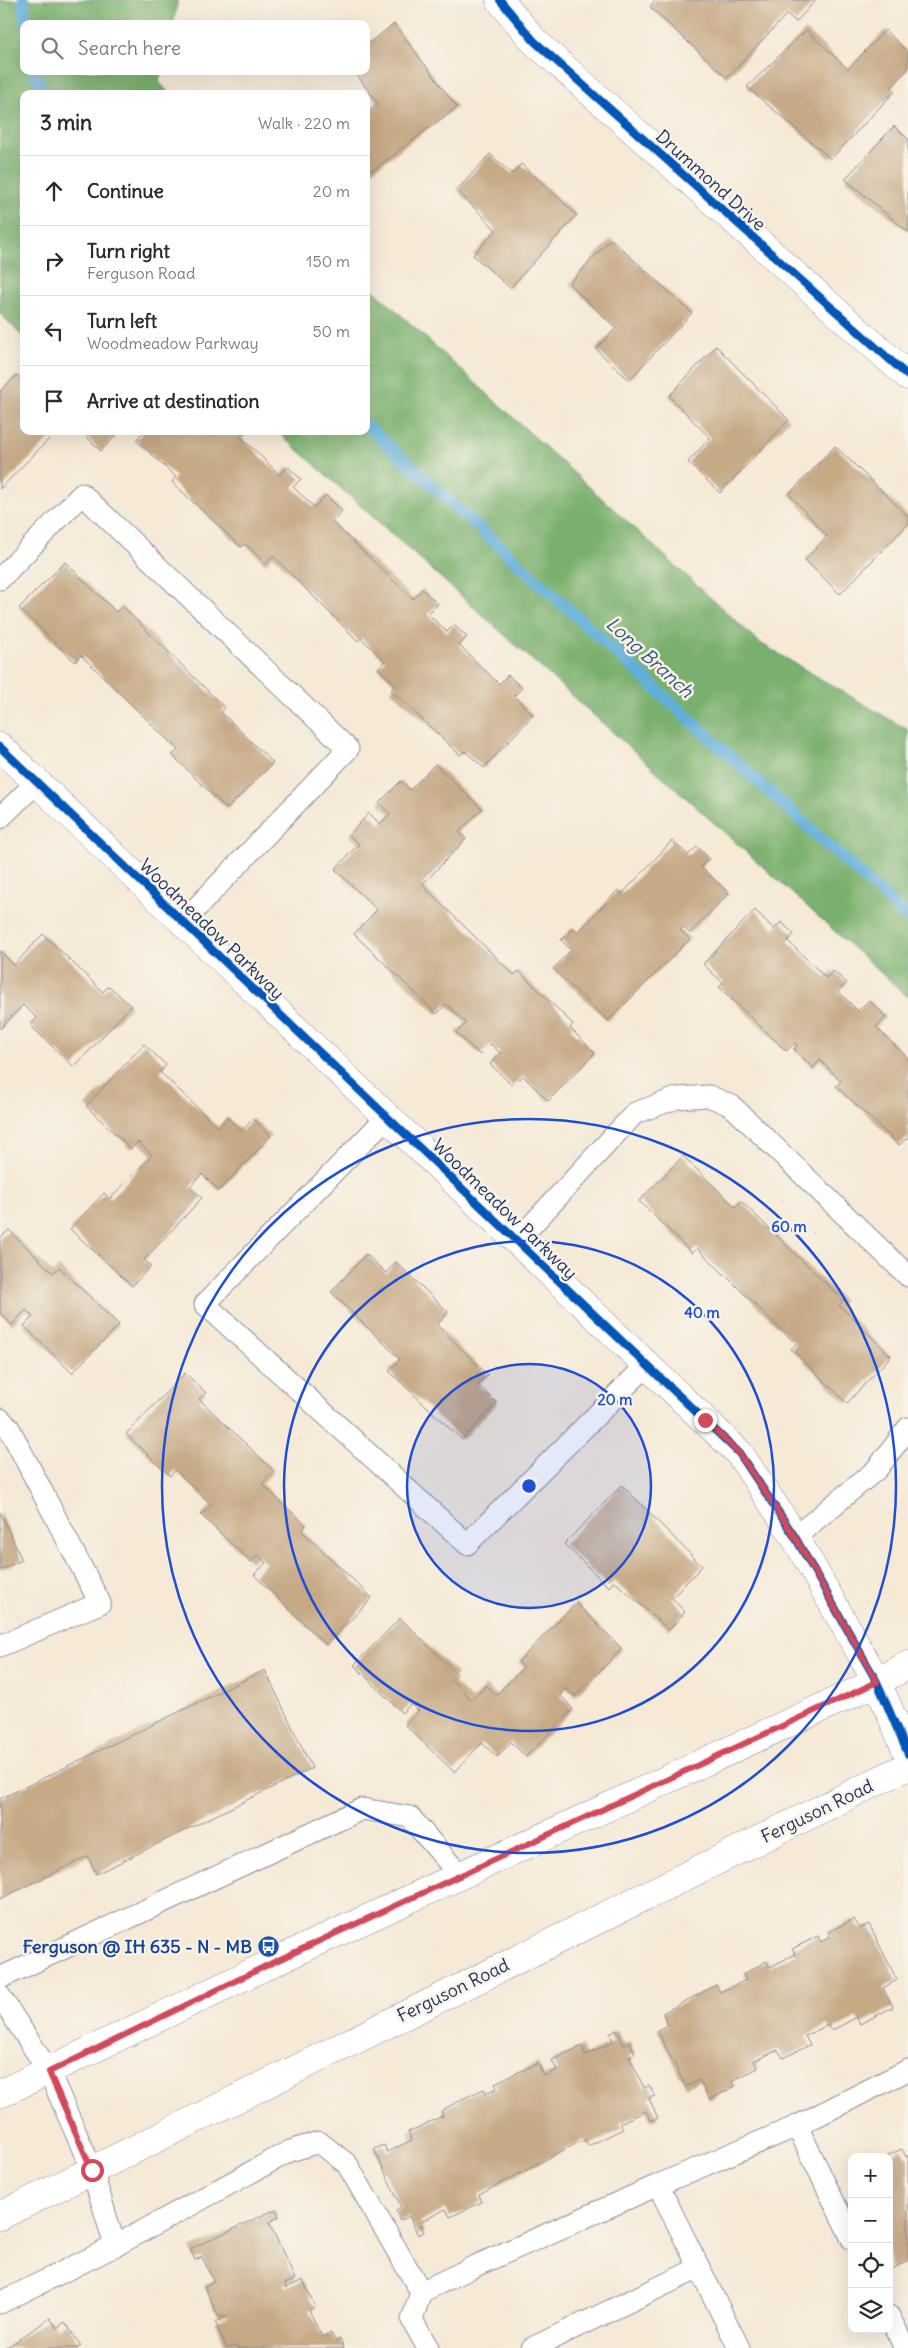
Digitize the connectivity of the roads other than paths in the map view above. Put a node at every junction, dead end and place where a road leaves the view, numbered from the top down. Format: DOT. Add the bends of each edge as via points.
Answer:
graph roads {
  1 [pos="500,0"];
  2 [pos="908,376"];
  3 [pos="0,579"];
  4 [pos="0,748"];
  5 [pos="37,782"];
  6 [pos="0,818"];
  7 [pos="183,922"];
  8 [pos="387,1117"];
  9 [pos="517,1241"];
  10 [pos="908,1276"];
  11 [pos="647,1365"];
  12 [pos="0,1419"];
  13 [pos="908,1428"];
  14 [pos="795,1537"];
  15 [pos="0,1646"];
  16 [pos="908,1665"];
  17 [pos="877,1682"];
  18 [pos="908,1754"];
  19 [pos="908,1766"];
  20 [pos="461,1877"];
  21 [pos="0,1978"];
  22 [pos="0,1996"];
  23 [pos="908,2070"];
  24 [pos="49,2072"];
  25 [pos="0,2094"];
  26 [pos="797,2126"];
  27 [pos="92,2170"];
  28 [pos="658,2185"];
  29 [pos="0,2216"];
  30 [pos="848,2231"];
  31 [pos="115,2246"];
  32 [pos="699,2268"];
  33 [pos="421,2292"];
  34 [pos="0,2303"];
  35 [pos="893,2324"];
  36 [pos="428,2348"];
  37 [pos="532,2348"];
  38 [pos="739,2348"];
  39 [pos="905,2348"];
  1 -- 2 [label="main road, Drummond Drive" via="534,41"];
  3 -- 7 [label="lane" via="82,494 348,749"];
  4 -- 5 [label="main road, Woodmeadow Parkway"];
  5 -- 6 [label="lane"];
  5 -- 7 [label="main road, Woodmeadow Parkway"];
  7 -- 8 [label="main road, Woodmeadow Parkway"];
  8 -- 9 [label="main road, Woodmeadow Parkway"];
  8 -- 11 [label="lane" via="205,1304 467,1544"];
  9 -- 10 [label="lane" via="635,1113 677,1098 709,1096 732,1106"];
  9 -- 11 [label="main road, Woodmeadow Parkway"];
  11 -- 14 [label="main road, Woodmeadow Parkway" via="739,1453"];
  12 -- 15 [label="lane" via="10,1428 100,1603"];
  13 -- 14 [label="lane" via="877,1469"];
  14 -- 17 [label="main road, Woodmeadow Parkway"];
  16 -- 17 [label="main road"];
  17 -- 18 [label="main road, Woodmeadow Parkway"];
  17 -- 20 [label="main road"];
  19 -- 27 [label="main road, Ferguson Road"];
  20 -- 21 [label="lane" via="410,1817 362,1809"];
  20 -- 24 [label="main road" via="276,1961"];
  22 -- 24 [label="lane"];
  23 -- 26 [label="lane"];
  24 -- 25 [label="main road"];
  24 -- 27 [label="lane"];
  26 -- 28 [label="lane"];
  26 -- 30 [label="lane"];
  27 -- 29 [label="main road, Ferguson Road"];
  27 -- 31 [label="lane"];
  28 -- 32 [label="lane"];
  28 -- 33 [label="lane"];
  31 -- 33 [label="lane" via="290,2151 319,2142 347,2164"];
  31 -- 34 [label="lane"];
  32 -- 37 [label="lane"];
  32 -- 38 [label="lane"];
  33 -- 36 [label="lane" via="412,2320"];
  35 -- 39 [label="lane"];
}
